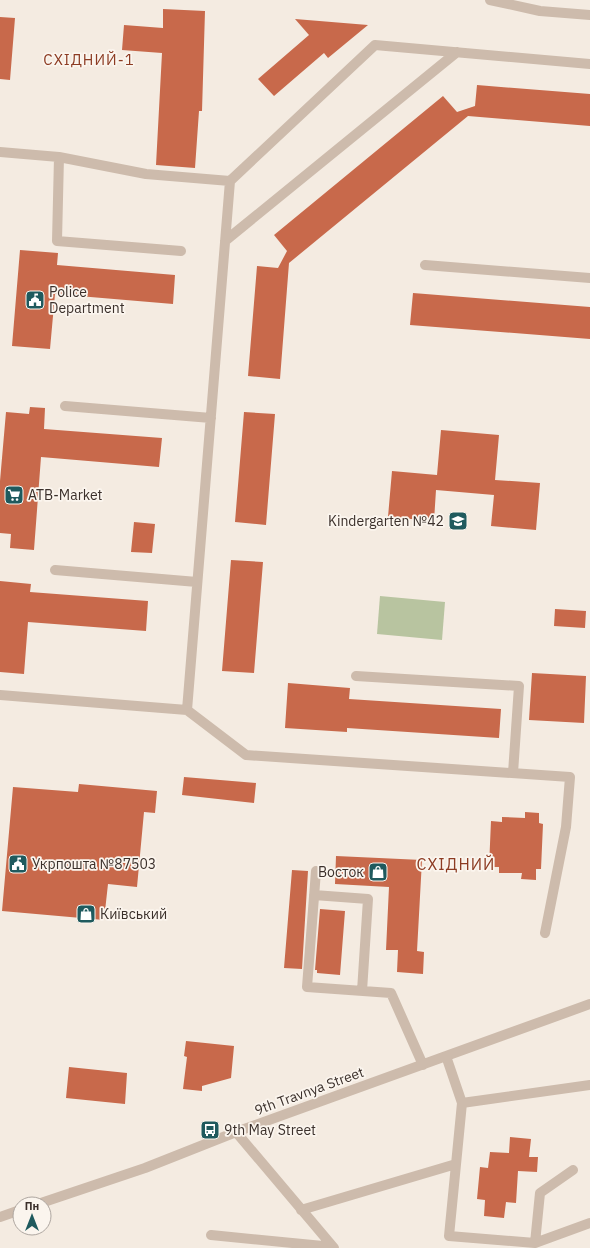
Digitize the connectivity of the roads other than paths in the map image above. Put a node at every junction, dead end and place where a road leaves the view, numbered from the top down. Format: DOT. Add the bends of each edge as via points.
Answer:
graph roads {
  1 [pos="490,0"];
  2 [pos="590,15"];
  3 [pos="457,52"];
  4 [pos="590,64"];
  5 [pos="0,152"];
  6 [pos="59,157"];
  7 [pos="230,181"];
  8 [pos="225,241"];
  9 [pos="181,251"];
  10 [pos="424,265"];
  11 [pos="590,278"];
  12 [pos="65,406"];
  13 [pos="211,418"];
  14 [pos="55,570"];
  15 [pos="197,582"];
  16 [pos="356,676"];
  17 [pos="0,695"];
  18 [pos="187,710"];
  19 [pos="513,773"];
  20 [pos="316,871"];
  21 [pos="314,895"];
  22 [pos="545,933"];
  23 [pos="362,991"];
  24 [pos="590,1004"];
  25 [pos="446,1056"];
  26 [pos="423,1065"];
  27 [pos="590,1085"];
  28 [pos="462,1103"];
  29 [pos="236,1132"];
  30 [pos="456,1164"];
  31 [pos="573,1170"];
  32 [pos="52,1199"];
  33 [pos="301,1210"];
  34 [pos="12,1213"];
  35 [pos="0,1217"];
  36 [pos="590,1223"];
  37 [pos="211,1235"];
  38 [pos="535,1243"];
  39 [pos="333,1247"];
  1 -- 2 [label="street" via="540,11"];
  3 -- 4 [label="street"];
  3 -- 7 [label="street" via="375,45"];
  3 -- 8 [label="street"];
  5 -- 6 [label="street"];
  6 -- 7 [label="street" via="146,174"];
  6 -- 9 [label="street" via="57,240"];
  7 -- 8 [label="street"];
  8 -- 13 [label="street"];
  10 -- 11 [label="street"];
  12 -- 13 [label="street"];
  13 -- 15 [label="street"];
  14 -- 15 [label="street"];
  15 -- 18 [label="street"];
  16 -- 19 [label="street" via="519,686"];
  17 -- 18 [label="street"];
  18 -- 19 [label="street" via="246,755"];
  19 -- 22 [label="street" via="570,777 566,827"];
  20 -- 21 [label="street"];
  21 -- 23 [label="street" via="368,899"];
  21 -- 23 [label="street" via="306,987"];
  23 -- 26 [label="street" via="391,993"];
  24 -- 25 [label="street, 9th Travnya Street"];
  25 -- 26 [label="street, 9th Travnya Street"];
  25 -- 28 [label="street"];
  26 -- 29 [label="street, 9th Travnya Street"];
  27 -- 28 [label="street"];
  28 -- 30 [label="street"];
  29 -- 32 [label="street, 9th Travnya Street" via="145,1168"];
  29 -- 33 [label="street"];
  30 -- 33 [label="street"];
  30 -- 38 [label="street" via="449,1236"];
  31 -- 38 [label="street" via="540,1193"];
  33 -- 39 [label="street"];
  34 -- 35 [label="street"];
  36 -- 38 [label="street"];
  37 -- 39 [label="street"];
}
